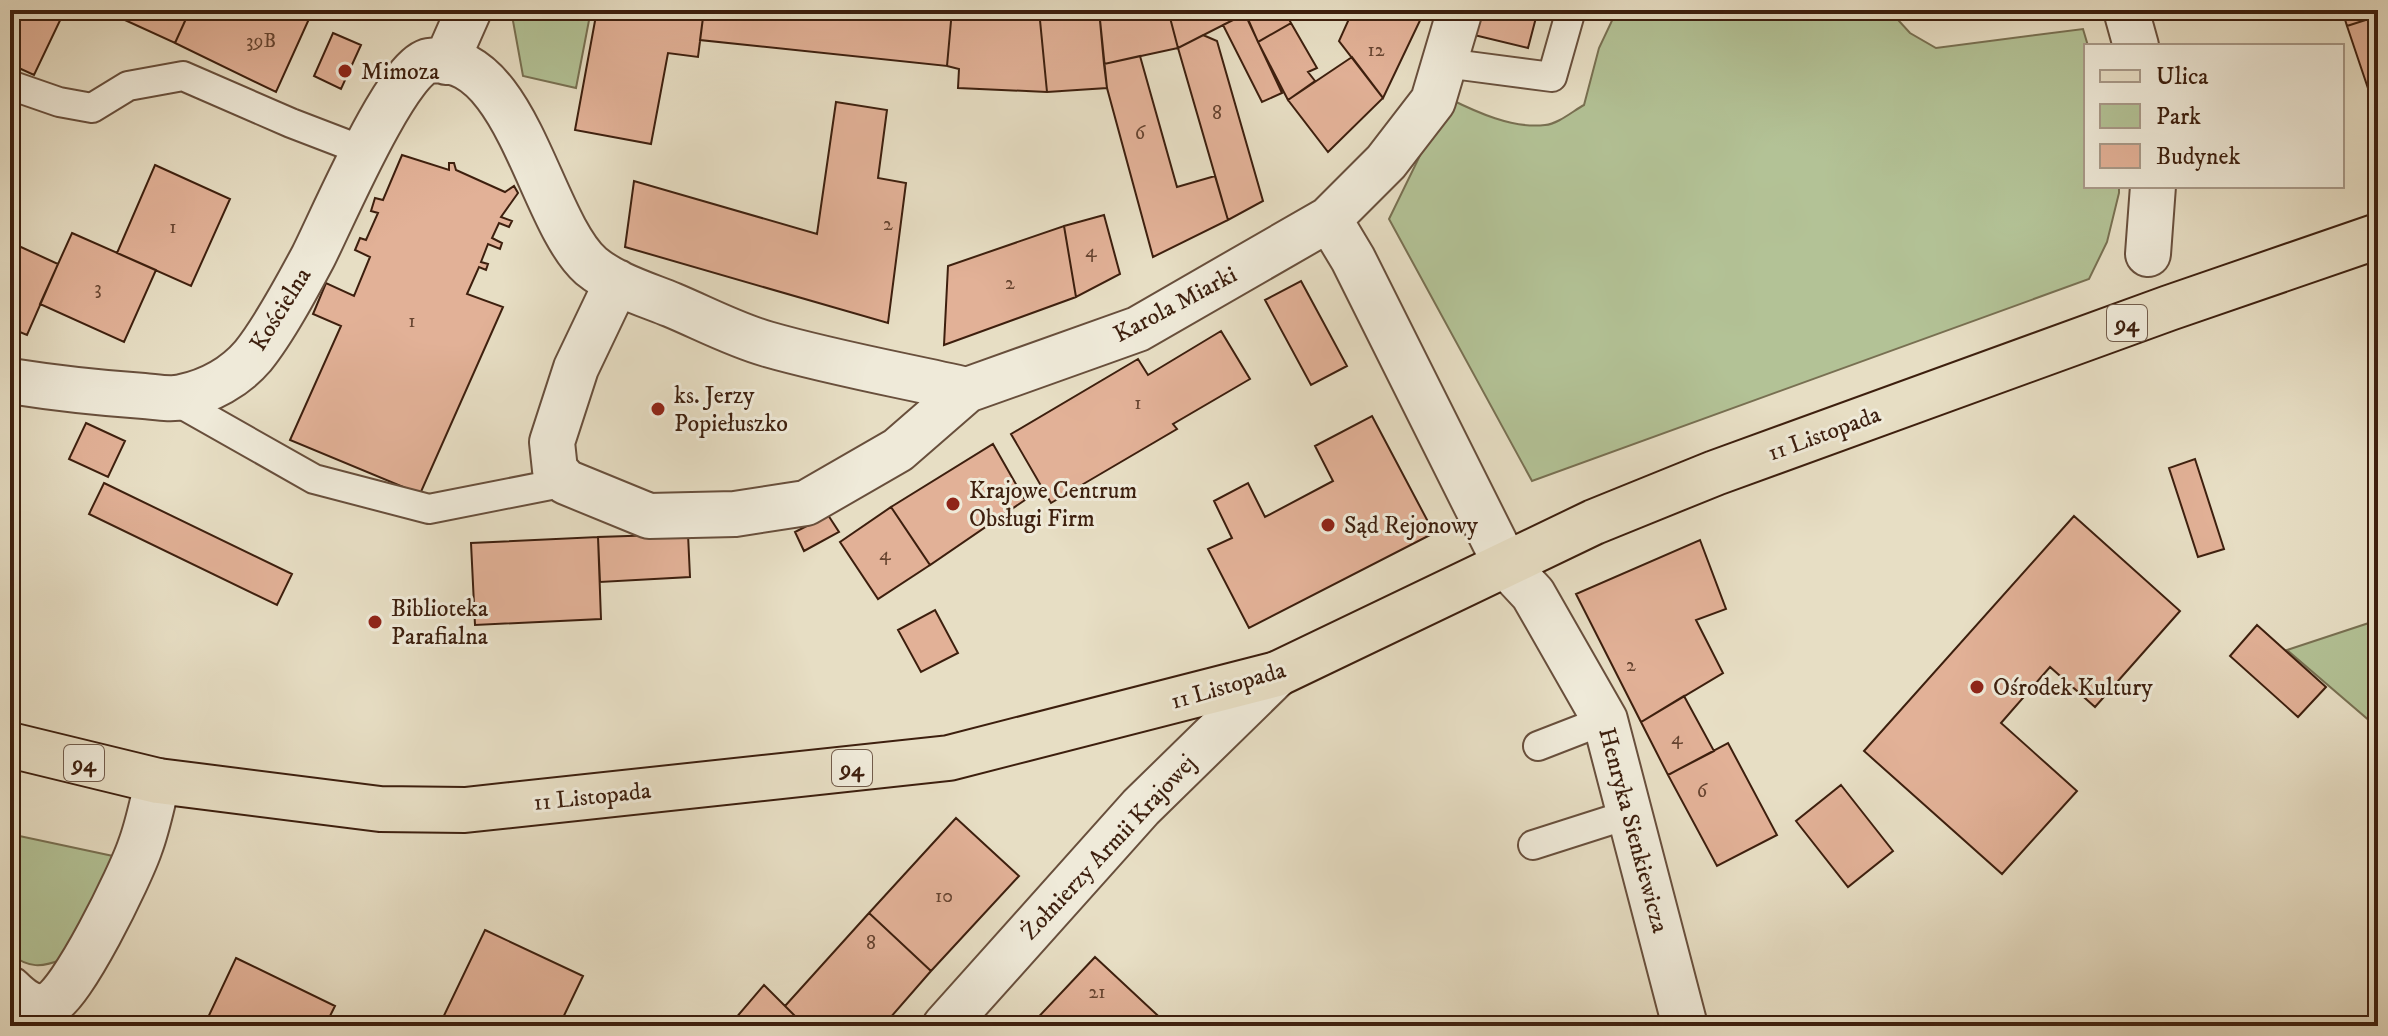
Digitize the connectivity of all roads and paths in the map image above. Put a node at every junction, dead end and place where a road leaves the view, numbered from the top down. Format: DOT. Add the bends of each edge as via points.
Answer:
graph roads {
  1 [pos="469,10"];
  2 [pos="1460,10"];
  3 [pos="1571,10"];
  4 [pos="2126,10"];
  5 [pos="2135,44"];
  6 [pos="446,62"];
  7 [pos="1445,63"];
  8 [pos="10,85"];
  9 [pos="364,151"];
  10 [pos="2153,188"];
  11 [pos="1329,219"];
  12 [pos="2378,236"];
  13 [pos="2148,254"];
  14 [pos="617,282"];
  15 [pos="10,381"];
  16 [pos="967,390"];
  17 [pos="171,398"];
  18 [pos="566,482"];
  19 [pos="1506,565"];
  20 [pos="1277,674"];
  21 [pos="1605,720"];
  22 [pos="10,745"];
  23 [pos="1538,746"];
  24 [pos="158,781"];
  25 [pos="1630,814"];
  26 [pos="1533,845"];
  27 [pos="30,1007"];
  28 [pos="945,1026"];
  29 [pos="1685,1026"];
  1 -- 6 [label="street"];
  2 -- 7 [label="street, Karola Miarki"];
  3 -- 7 [label="lane" via="1552,77"];
  4 -- 5 [label="street"];
  6 -- 9 [label="street, Kościelna" via="427,61 414,69"];
  6 -- 14 [label="street" via="481,76 494,89 568,239 591,266"];
  7 -- 11 [label="street, Karola Miarki" via="1433,101 1386,162"];
  8 -- 9 [label="lane" via="92,108 128,86 183,76"];
  9 -- 17 [label="street, Kościelna" via="311,259 252,356 221,384"];
  10 -- 13 [label="street"];
  11 -- 16 [label="street, Karola Miarki" via="1138,329"];
  11 -- 19 [label="street"];
  12 -- 19 [label="main road, 11 Listopada / 94" via="1715,473"];
  14 -- 16 [label="street" via="765,344"];
  14 -- 18 [label="street" via="576,368 552,442 555,470"];
  15 -- 17 [label="street, Kościelna"];
  16 -- 18 [label="street" via="898,450 806,503 735,514 649,516"];
  17 -- 18 [label="lane" via="314,479 429,509"];
  19 -- 20 [label="main road, 11 Listopada / 94"];
  19 -- 21 [label="street, Henryka Sienkiewicza" via="1533,594"];
  20 -- 24 [label="main road, 11 Listopada / 94" via="949,758 465,810 380,809"];
  20 -- 28 [label="street, Żołnierzy Armii Krajowej" via="1130,819"];
  21 -- 23 [label="lane"];
  21 -- 25 [label="street, Henryka Sienkiewicza"];
  22 -- 24 [label="main road, 11 Listopada / 94"];
  24 -- 27 [label="street" via="140,848 77,976 59,999"];
  25 -- 26 [label="lane"];
  25 -- 29 [label="street, Henryka Sienkiewicza"];
}
